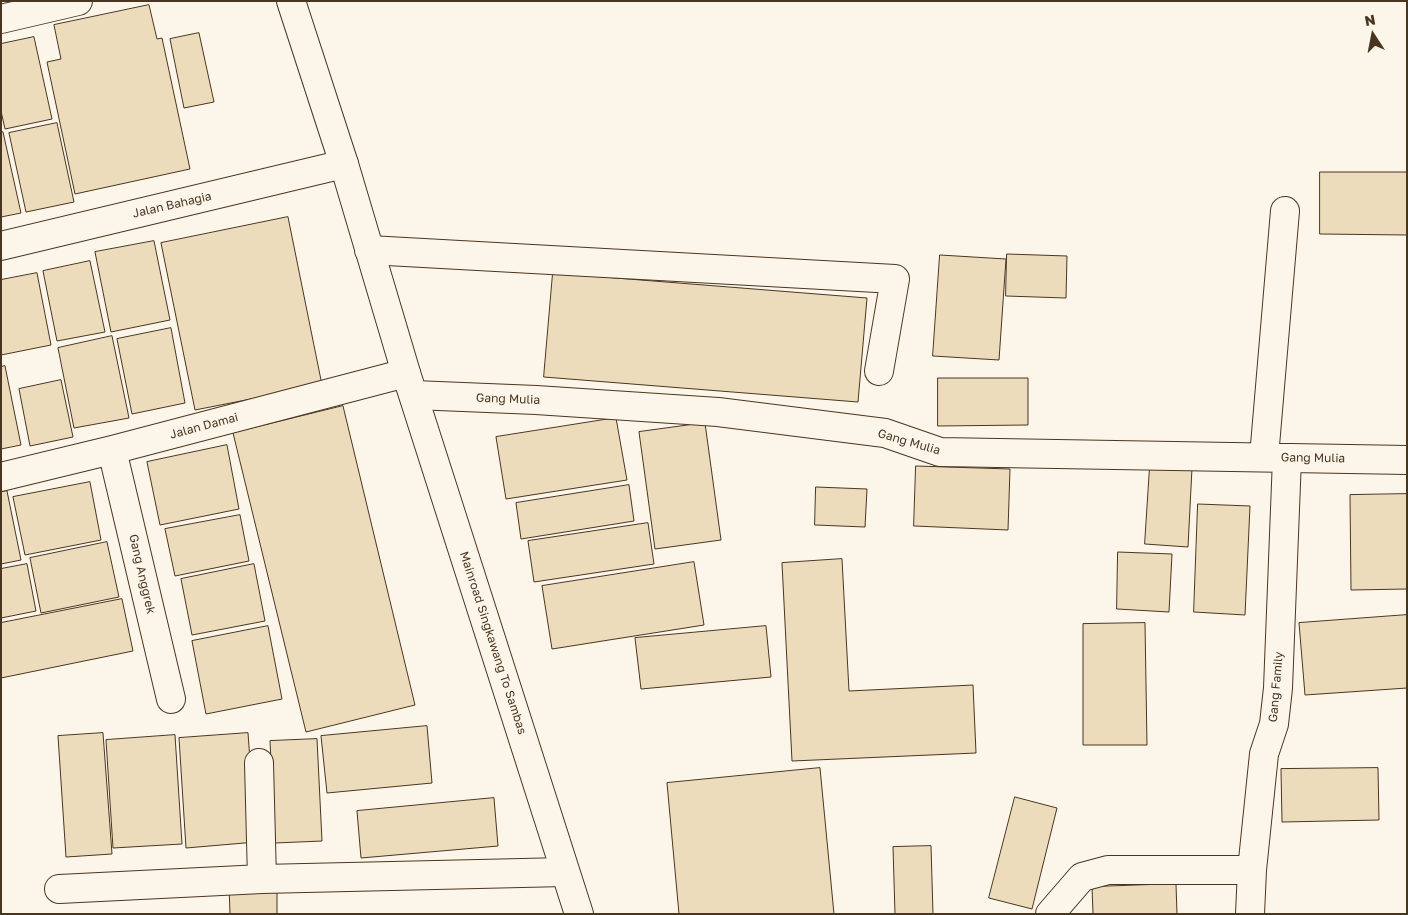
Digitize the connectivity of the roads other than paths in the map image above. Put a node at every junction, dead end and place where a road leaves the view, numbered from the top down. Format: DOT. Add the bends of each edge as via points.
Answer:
graph roads {
  1 [pos="78,1"];
  2 [pos="291,1"];
  3 [pos="1,19"];
  4 [pos="344,164"];
  5 [pos="1285,211"];
  6 [pos="1,246"];
  7 [pos="369,250"];
  8 [pos="878,371"];
  9 [pos="410,384"];
  10 [pos="112,450"];
  11 [pos="1276,458"];
  12 [pos="1407,460"];
  13 [pos="1,477"];
  14 [pos="171,699"];
  15 [pos="259,763"];
  16 [pos="1252,870"];
  17 [pos="565,872"];
  18 [pos="262,879"];
  19 [pos="59,888"];
  20 [pos="579,914"];
  21 [pos="1050,914"];
  22 [pos="1250,914"];
  1 -- 3 [label="main road"];
  2 -- 4 [label="main road, Mainroad Singkawang To Sambas"];
  4 -- 6 [label="main road, Jalan Bahagia"];
  4 -- 7 [label="main road, Mainroad Singkawang To Sambas"];
  5 -- 11 [label="main road, Gang Family"];
  7 -- 8 [label="main road" via="895,280"];
  7 -- 9 [label="main road, Mainroad Singkawang To Sambas"];
  9 -- 10 [label="main road, Jalan Damai"];
  9 -- 11 [label="main road, Gang Mulia" via="536,400 718,412 885,433 940,452"];
  9 -- 17 [label="main road, Mainroad Singkawang To Sambas"];
  10 -- 13 [label="main road, Jalan Damai"];
  10 -- 14 [label="main road, Gang Anggrek"];
  11 -- 12 [label="main road, Gang Mulia"];
  11 -- 16 [label="main road, Gang Family" via="1278,688 1274,724 1264,754"];
  15 -- 18 [label="main road"];
  16 -- 21 [label="main road" via="1108,870 1082,877"];
  16 -- 22 [label="main road, Gang Family"];
  17 -- 18 [label="main road"];
  17 -- 20 [label="main road, Mainroad Singkawang To Sambas"];
  18 -- 19 [label="main road"];
}
